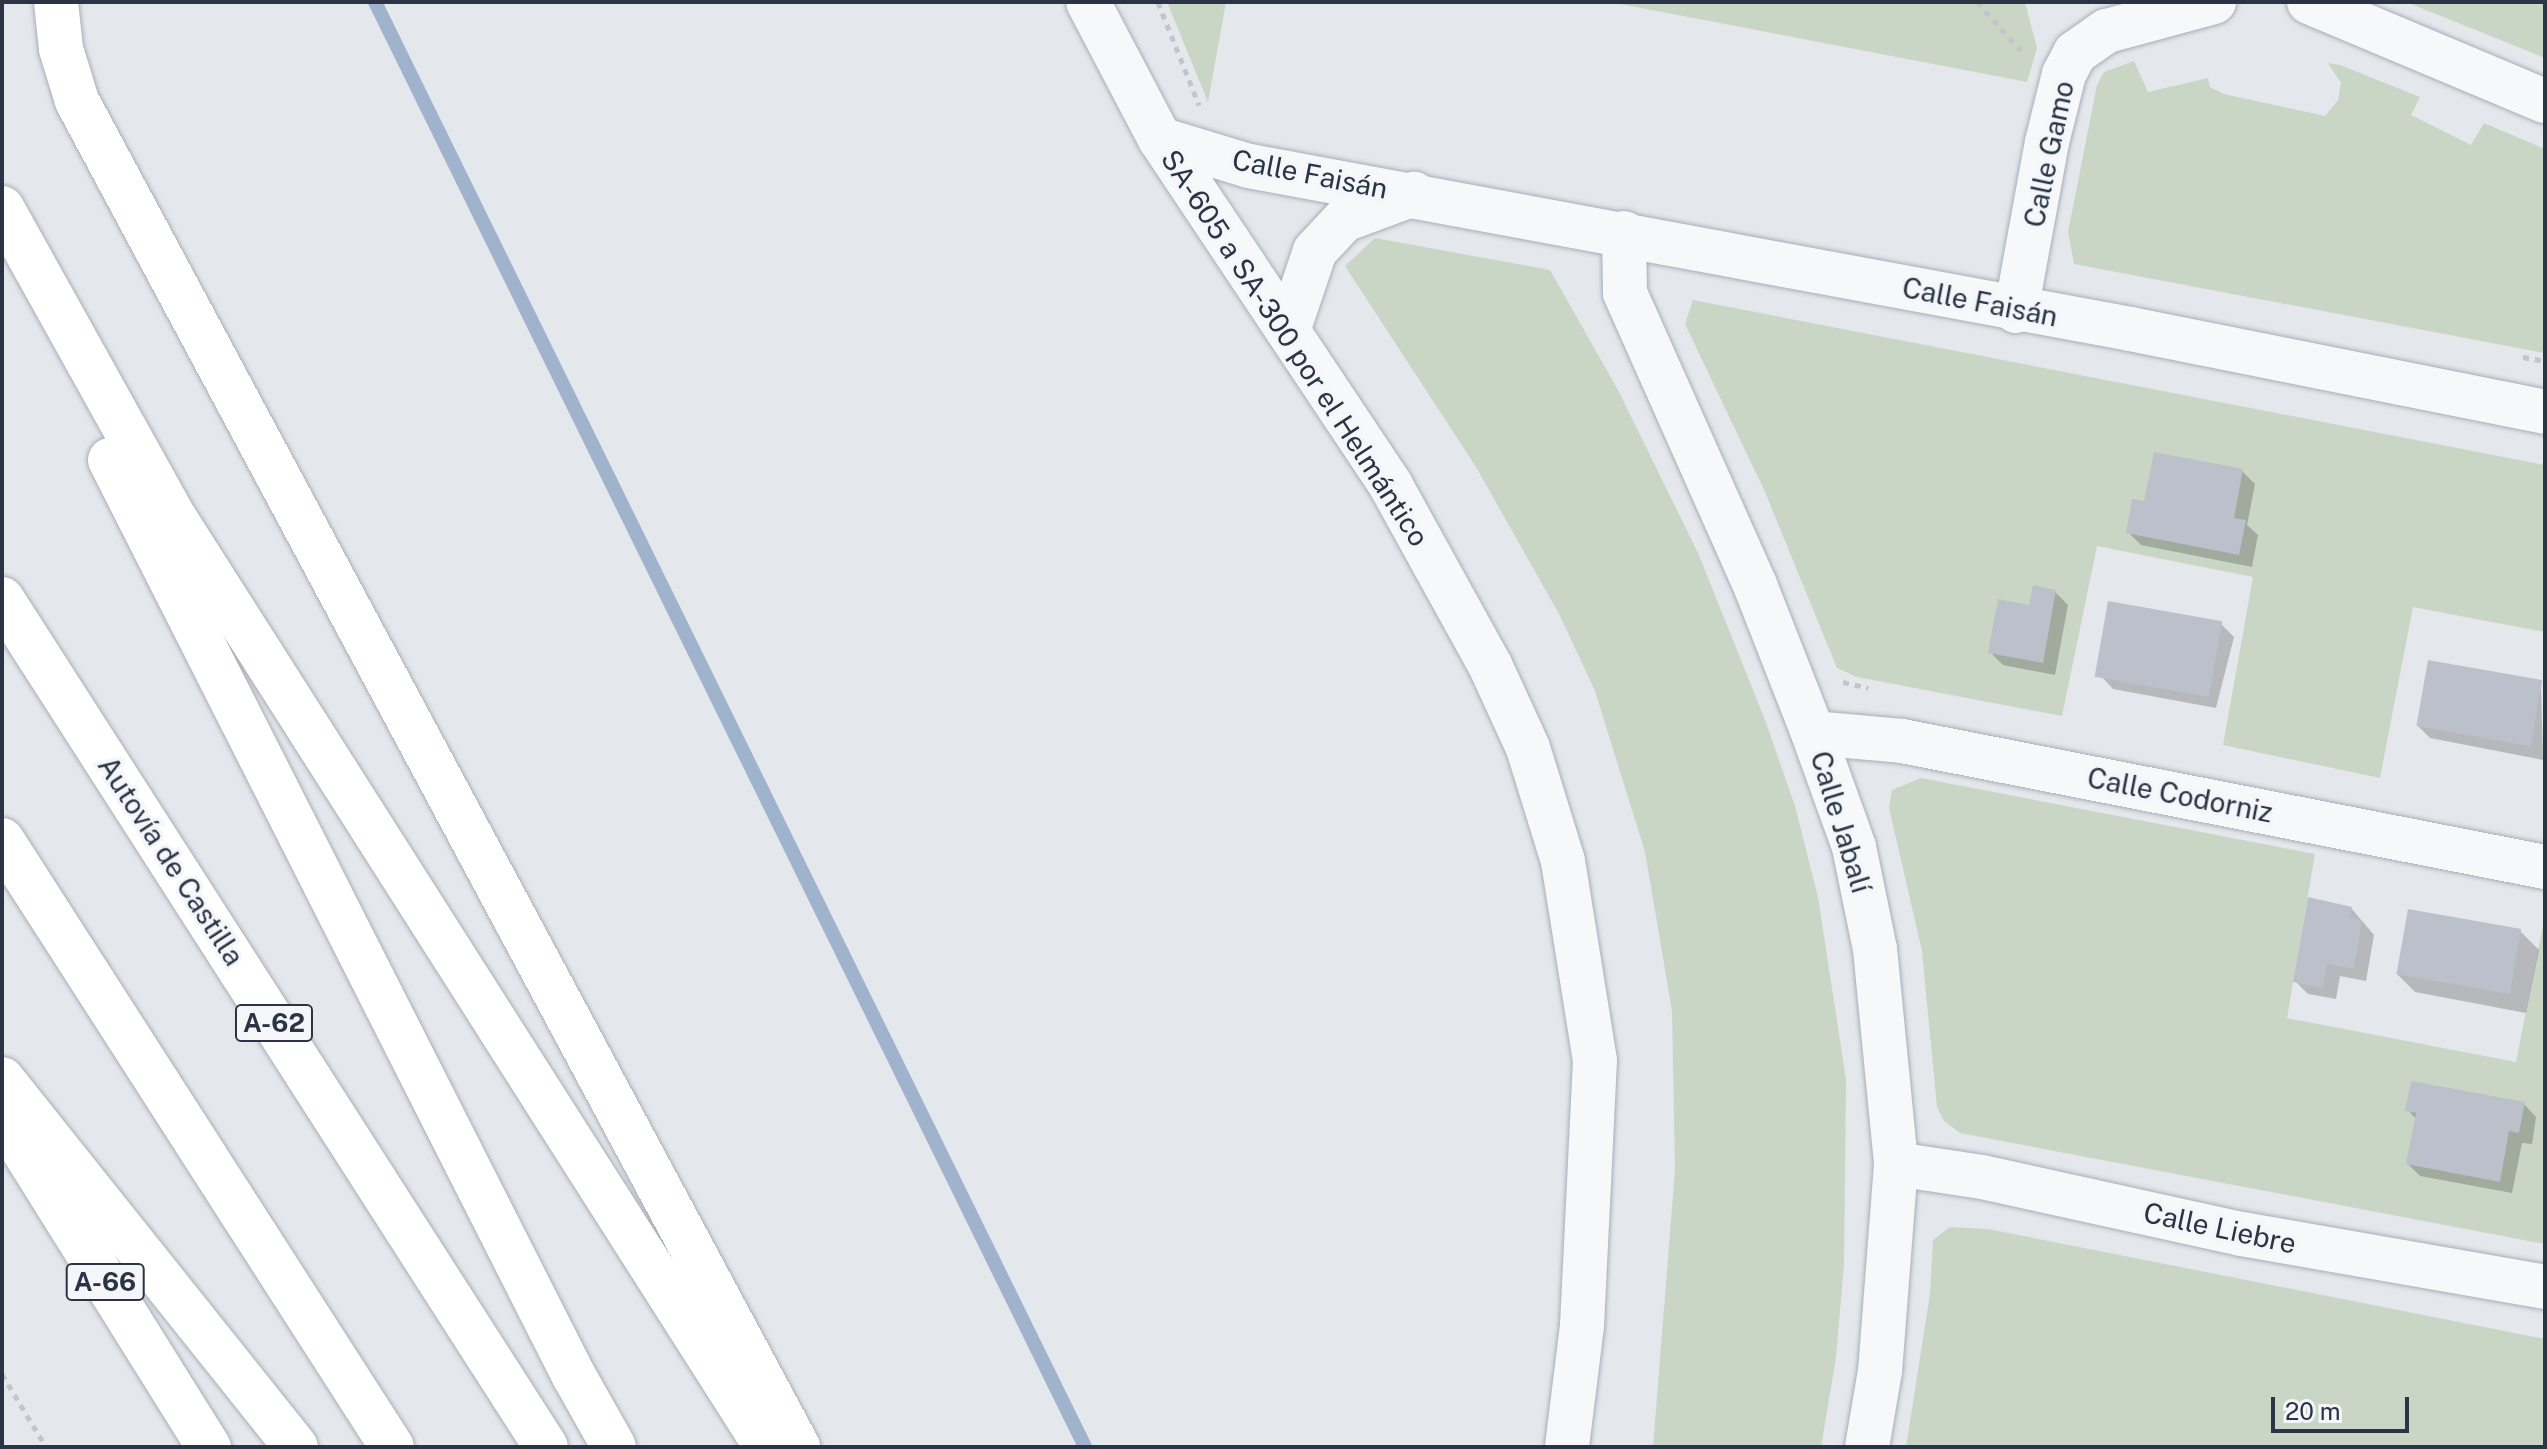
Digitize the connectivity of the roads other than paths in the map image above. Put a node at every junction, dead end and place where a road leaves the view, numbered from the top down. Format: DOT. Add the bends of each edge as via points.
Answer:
graph roads {
  1 [pos="56,2"];
  2 [pos="1088,2"];
  3 [pos="2214,2"];
  4 [pos="2309,2"];
  5 [pos="2545,101"];
  6 [pos="1160,139"];
  7 [pos="1414,194"];
  8 [pos="2,208"];
  9 [pos="1624,233"];
  10 [pos="21,248"];
  11 [pos="2016,311"];
  12 [pos="1288,331"];
  13 [pos="2545,412"];
  14 [pos="2,599"];
  15 [pos="1813,733"];
  16 [pos="2,840"];
  17 [pos="2545,867"];
  18 [pos="2,1079"];
  19 [pos="2,1116"];
  20 [pos="1896,1164"];
  21 [pos="2545,1287"];
  22 [pos="209,1447"];
  23 [pos="296,1447"];
  24 [pos="392,1447"];
  25 [pos="546,1447"];
  26 [pos="614,1447"];
  27 [pos="766,1447"];
  28 [pos="798,1447"];
  29 [pos="1567,1447"];
  30 [pos="1867,1447"];
  1 -- 28 [label="highway" via="61,49 77,101"];
  2 -- 6 [label="street, SA-605 a SA-300 por el Helmántico"];
  3 -- 11 [label="street, Calle Gamo" via="2107,31 2075,53 2064,74 2047,142"];
  4 -- 5 [label="street"];
  6 -- 7 [label="street, Calle Faisán" via="1249,166"];
  6 -- 12 [label="street, SA-605 a SA-300 por el Helmántico"];
  7 -- 9 [label="street, Calle Faisán"];
  7 -- 12 [label="street, Calle Faisán" via="1344,220 1315,251"];
  8 -- 10 [label="highway"];
  9 -- 11 [label="street, Calle Faisán"];
  9 -- 15 [label="street, Calle Jabalí" via="1625,293 1755,585"];
  10 -- 26 [label="highway" via="77,395 566,1362"];
  10 -- 27 [label="highway" via="176,520"];
  11 -- 13 [label="street, Calle Faisán"];
  12 -- 29 [label="street, SA-605 a SA-300 por el Helmántico" via="1391,486 1490,665 1528,748 1563,861 1595,1060 1582,1326"];
  14 -- 25 [label="highway, Autovía de Castilla / A-62"];
  15 -- 17 [label="street, Calle Codorniz" via="1902,741"];
  15 -- 20 [label="street, Calle Jabalí" via="1854,847 1875,949"];
  16 -- 24 [label="highway"];
  18 -- 23 [label="highway"];
  19 -- 22 [label="highway, A-66"];
  20 -- 21 [label="street, Calle Liebre" via="1982,1177 2242,1234"];
  20 -- 30 [label="street, Calle Jabalí" via="1880,1371"];
}
